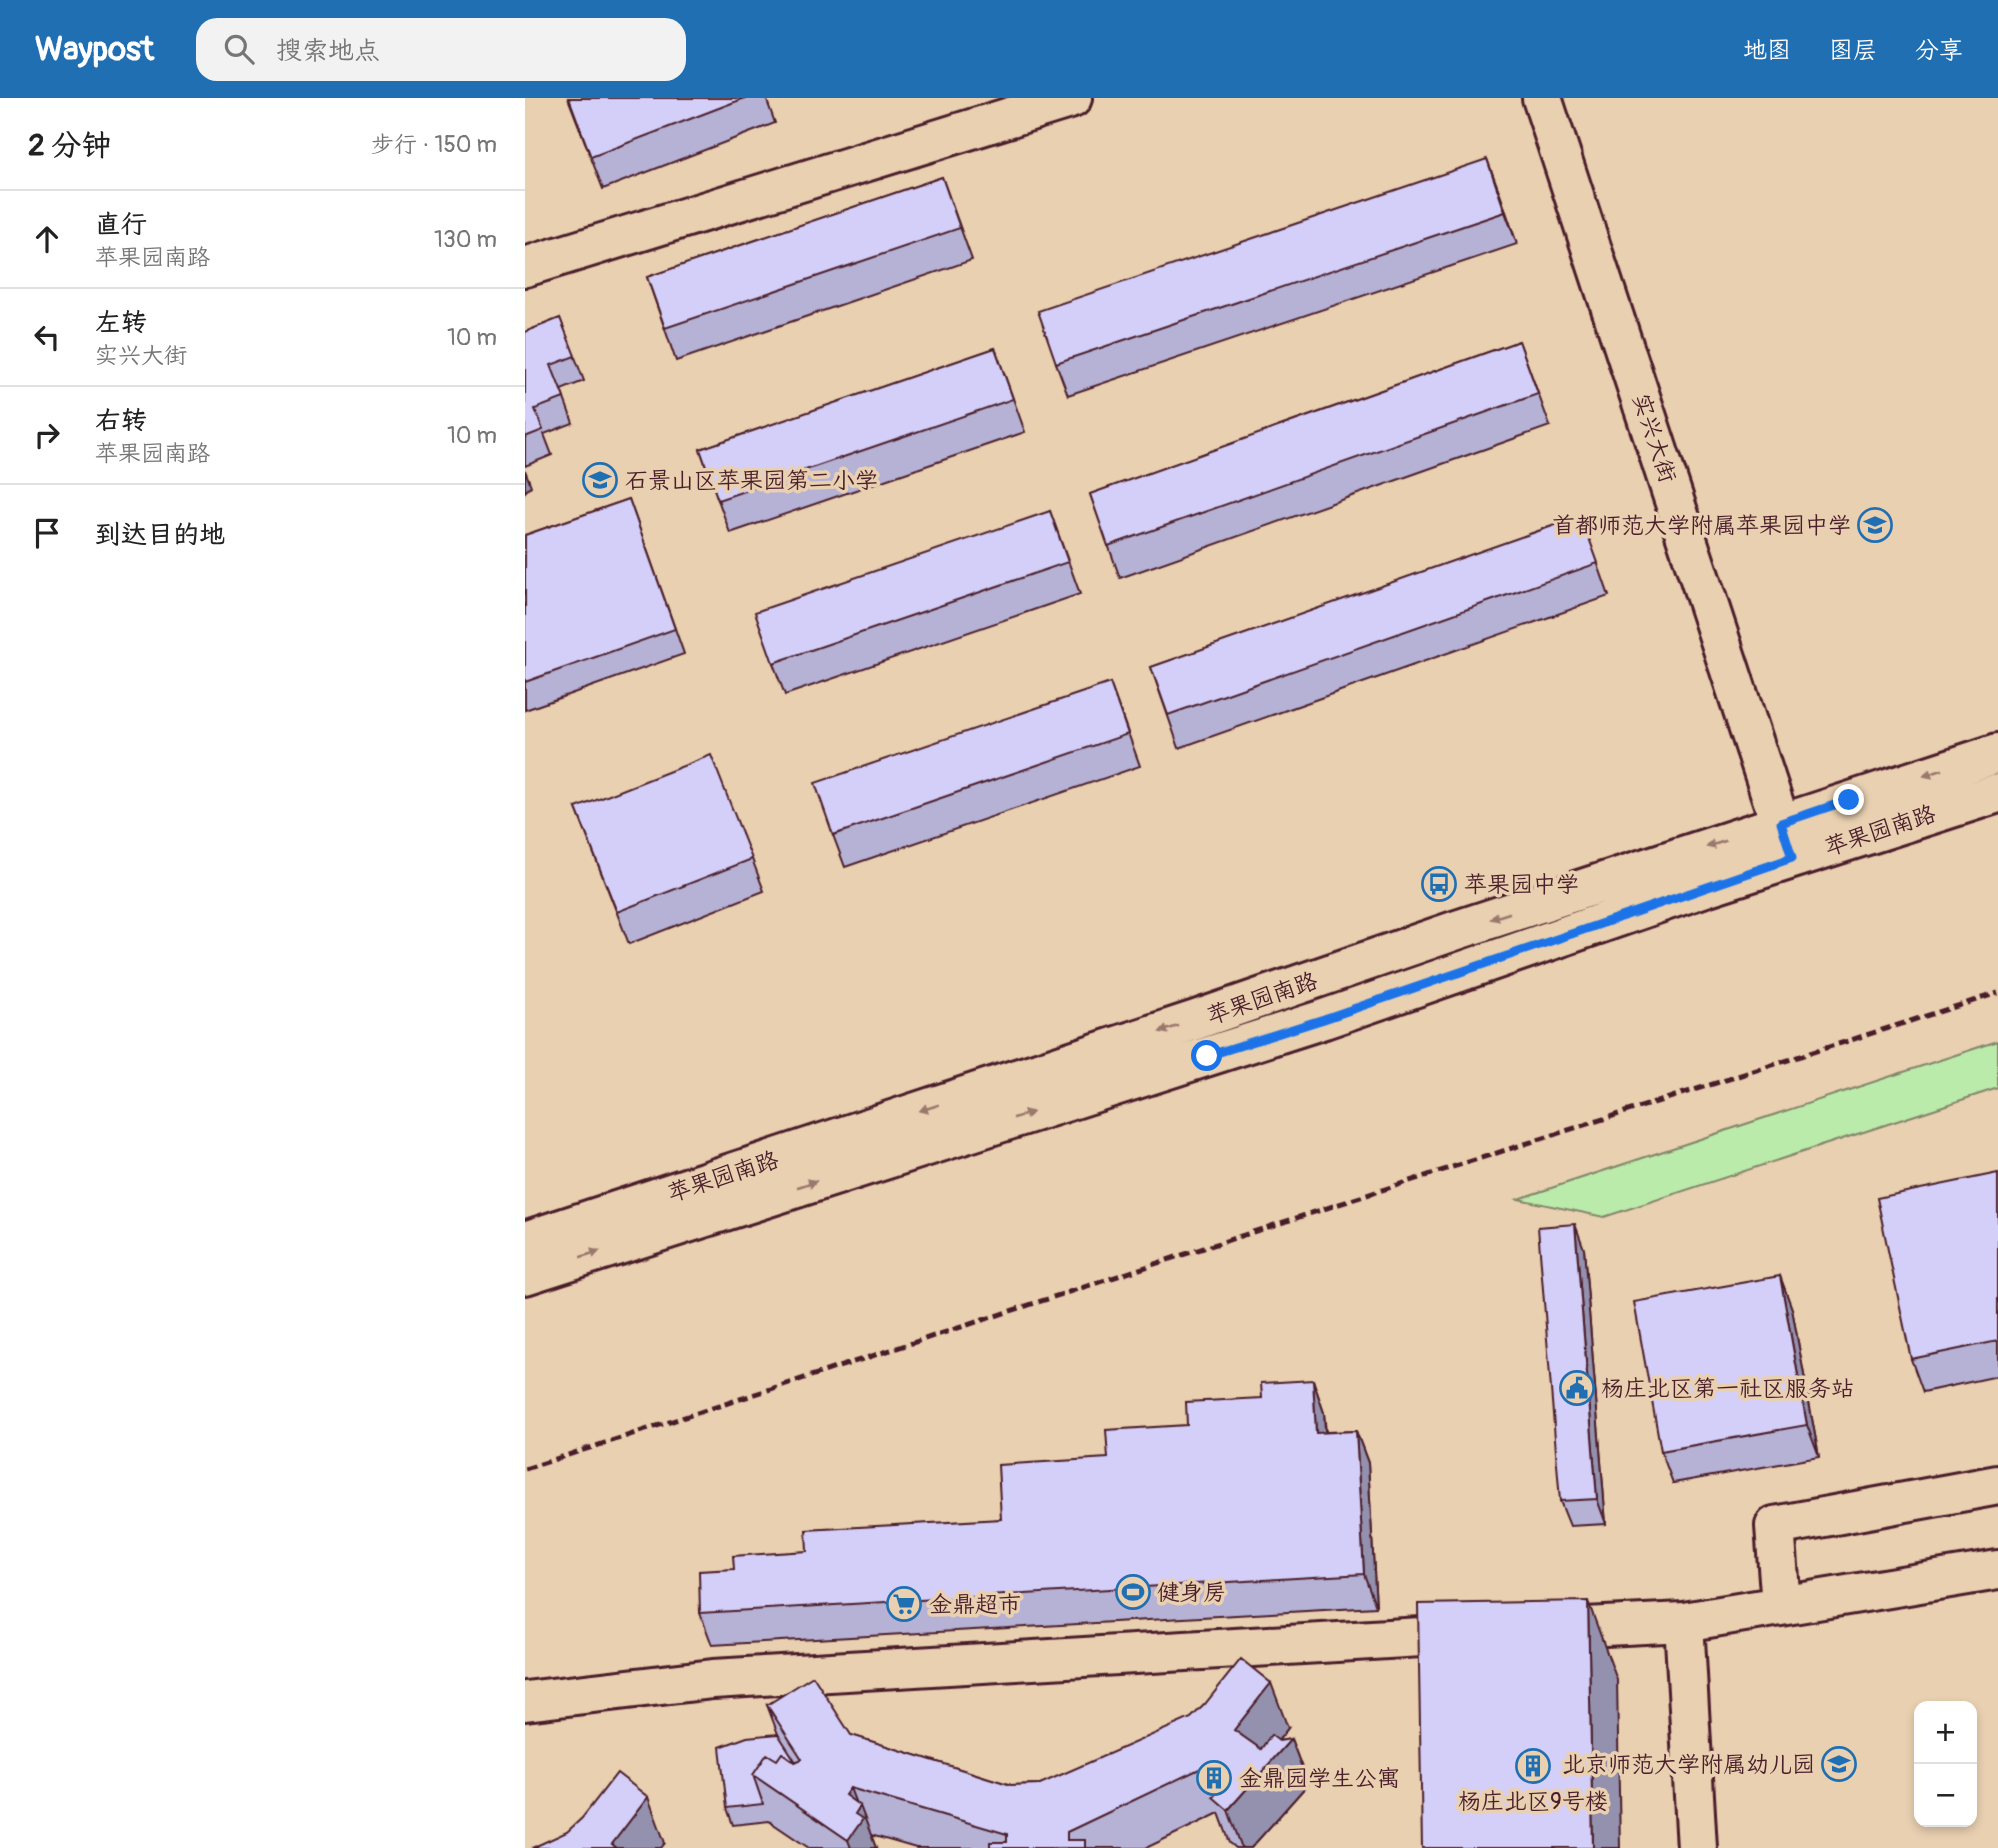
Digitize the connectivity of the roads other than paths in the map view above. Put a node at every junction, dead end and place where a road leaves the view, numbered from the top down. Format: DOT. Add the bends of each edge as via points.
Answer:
graph roads {
  1 [pos="1072,98"];
  2 [pos="1542,98"];
  3 [pos="525,267"];
  4 [pos="1998,753"];
  5 [pos="1998,793"];
  6 [pos="1786,841"];
  7 [pos="525,1241"];
  8 [pos="525,1275"];
  9 [pos="1998,1485"];
  10 [pos="1998,1570"];
  11 [pos="1781,1605"];
  12 [pos="1683,1622"];
  13 [pos="525,1701"];
  14 [pos="1697,1848"];
  1 -- 3 [label="street"];
  2 -- 6 [label="street, 实兴大街"];
  4 -- 6 [label="street, 苹果园南路, one-way"];
  5 -- 6 [label="street, 苹果园南路"];
  6 -- 7 [label="street, 苹果园南路, one-way" via="1457,930"];
  8 -- 6 [label="street, 苹果园南路, one-way" via="1324,1019"];
  9 -- 11 [label="street" via="1775,1526"];
  10 -- 11 [label="street"];
  11 -- 12 [label="street"];
  12 -- 13 [label="street" via="713,1679"];
  12 -- 14 [label="street"];
}
